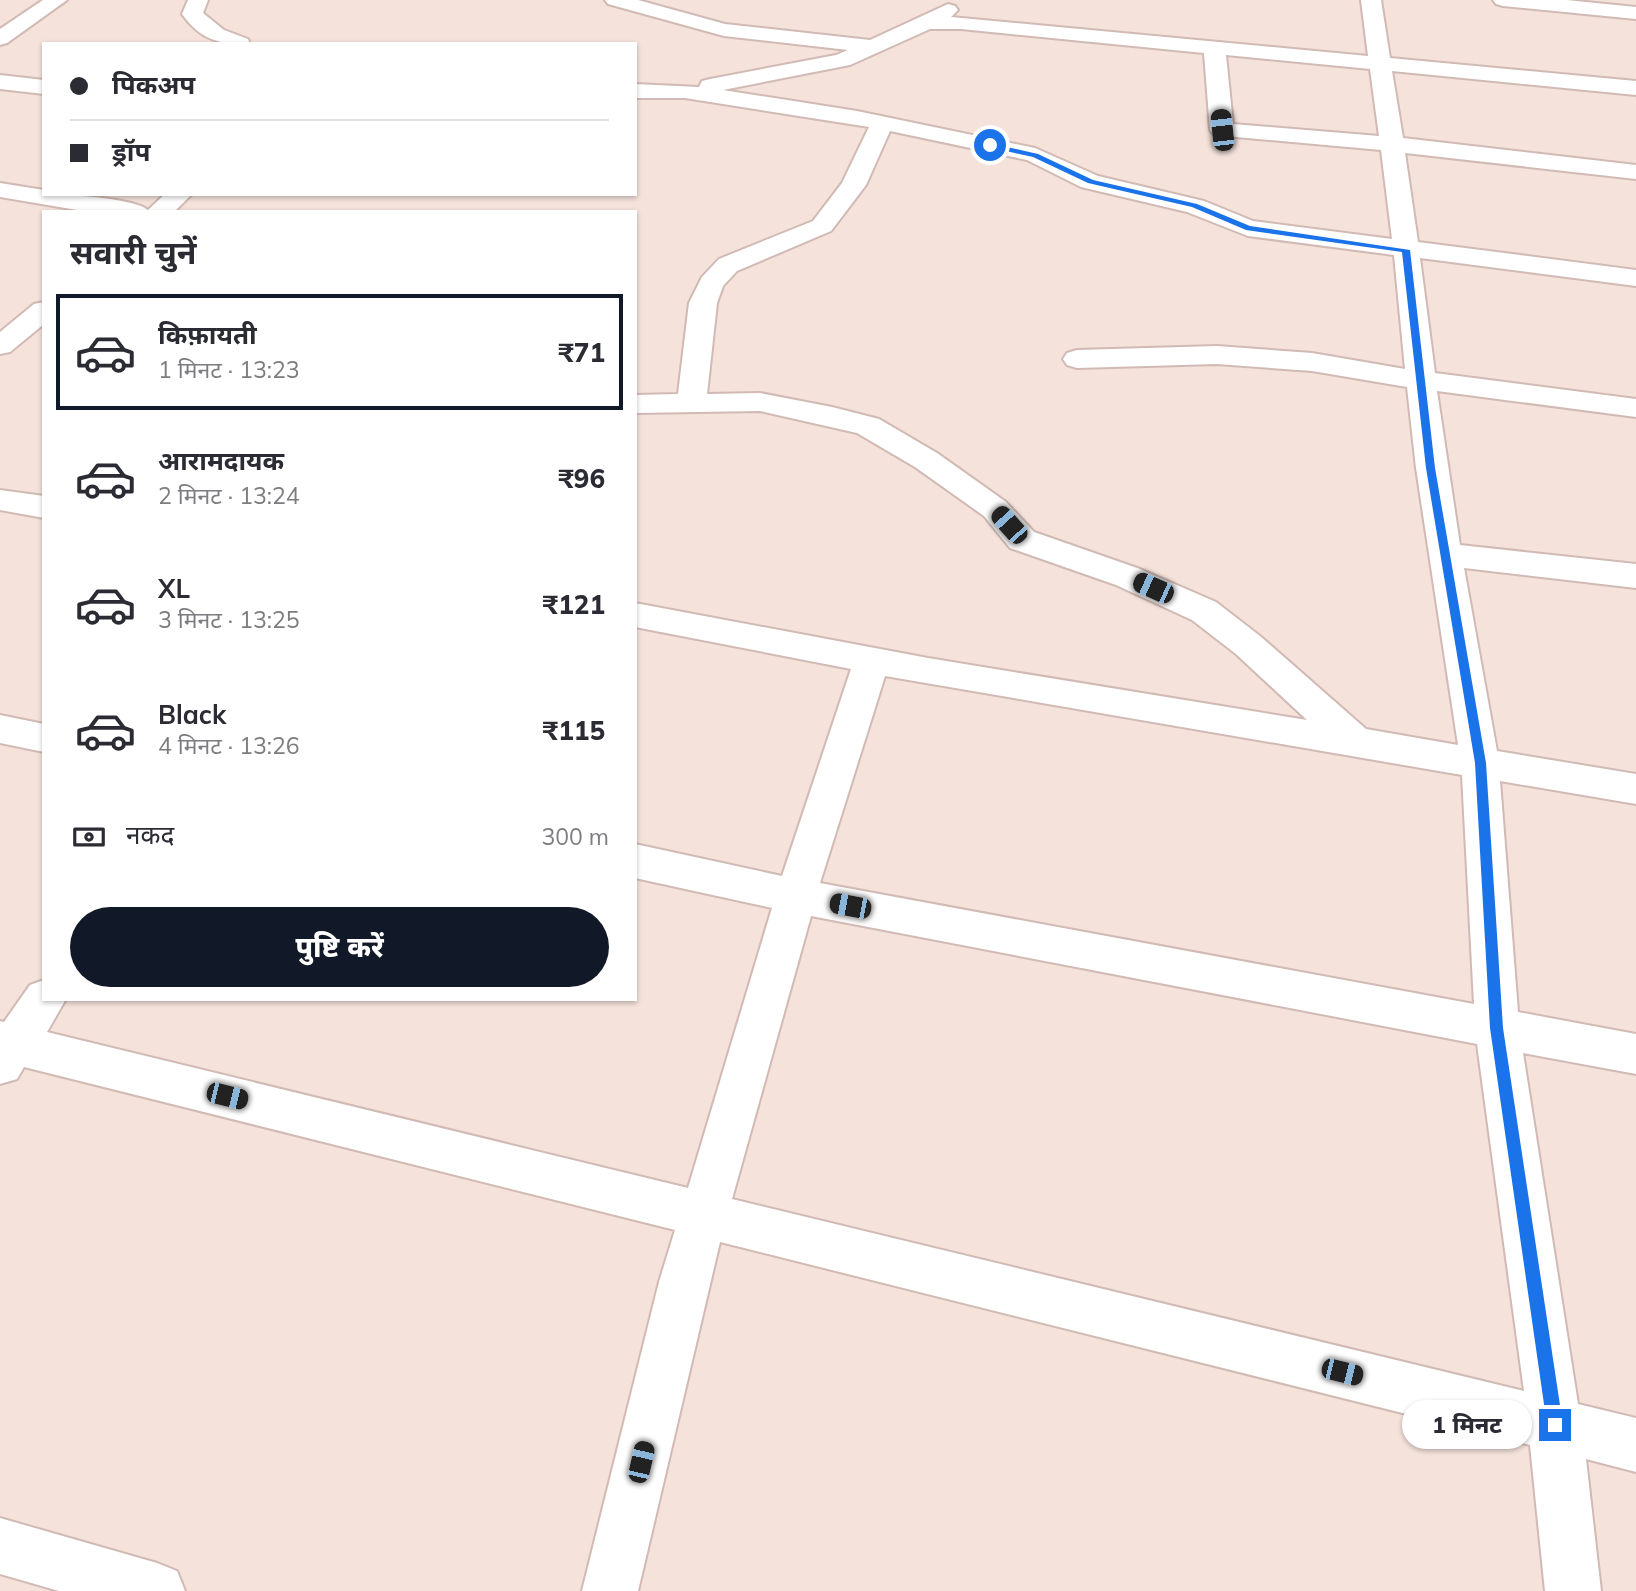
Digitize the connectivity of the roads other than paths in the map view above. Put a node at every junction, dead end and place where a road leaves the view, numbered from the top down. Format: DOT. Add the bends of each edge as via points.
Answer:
graph roads {
  1 [pos="55,0"];
  2 [pos="198,0"];
  3 [pos="615,0"];
  4 [pos="964,0"];
  5 [pos="1371,0"];
  6 [pos="1503,0"];
  7 [pos="1636,13"];
  8 [pos="926,23"];
  9 [pos="0,39"];
  10 [pos="235,42"];
  11 [pos="876,46"];
  12 [pos="1214,46"];
  13 [pos="1380,62"];
  14 [pos="0,82"];
  15 [pos="42,87"];
  16 [pos="1636,88"];
  17 [pos="637,91"];
  18 [pos="685,91"];
  19 [pos="882,123"];
  20 [pos="1392,144"];
  21 [pos="1636,172"];
  22 [pos="0,190"];
  23 [pos="178,196"];
  24 [pos="125,210"];
  25 [pos="161,210"];
  26 [pos="1406,250"];
  27 [pos="1636,278"];
  28 [pos="28,322"];
  29 [pos="0,346"];
  30 [pos="1077,359"];
  31 [pos="1420,380"];
  32 [pos="637,404"];
  33 [pos="691,404"];
  34 [pos="1636,408"];
  35 [pos="0,500"];
  36 [pos="42,507"];
  37 [pos="1445,555"];
  38 [pos="1636,576"];
  39 [pos="637,615"];
  40 [pos="872,660"];
  41 [pos="0,730"];
  42 [pos="42,738"];
  43 [pos="1355,742"];
  44 [pos="1480,763"];
  45 [pos="1636,789"];
  46 [pos="637,861"];
  47 [pos="796,896"];
  48 [pos="44,1001"];
  49 [pos="1497,1028"];
  50 [pos="5,1050"];
  51 [pos="1636,1054"];
  52 [pos="704,1213"];
  53 [pos="1555,1425"];
  54 [pos="1636,1445"];
  55 [pos="0,1546"];
  56 [pos="158,1591"];
  57 [pos="610,1591"];
  58 [pos="1573,1591"];
  1 -- 9 [label="street"];
  2 -- 10 [label="street" via="192,14"];
  3 -- 11 [label="street" via="723,30"];
  4 -- 8 [label="street"];
  5 -- 13 [label="street"];
  6 -- 7 [label="street"];
  8 -- 11 [label="street"];
  8 -- 12 [label="street"];
  11 -- 18 [label="street" via="842,61"];
  12 -- 13 [label="street"];
  12 -- 20 [label="street" via="1222,130"];
  13 -- 16 [label="street"];
  13 -- 20 [label="street"];
  14 -- 15 [label="street"];
  17 -- 18 [label="street"];
  18 -- 19 [label="street"];
  19 -- 26 [label="street" via="1035,155 1090,182 1195,206 1248,228"];
  19 -- 33 [label="street" via="854,185 822,226 728,265 711,283 704,303"];
  20 -- 21 [label="street"];
  20 -- 26 [label="street"];
  22 -- 24 [label="street"];
  23 -- 25 [label="street"];
  26 -- 27 [label="street"];
  26 -- 31 [label="street"];
  28 -- 29 [label="street"];
  30 -- 31 [label="street" via="1217,355 1312,362"];
  31 -- 34 [label="street"];
  31 -- 37 [label="street"];
  32 -- 33 [label="street"];
  33 -- 43 [label="street" via="760,402 868,426 995,509 1023,540 1128,577 1204,611"];
  35 -- 36 [label="street"];
  37 -- 38 [label="street"];
  37 -- 44 [label="street"];
  39 -- 40 [label="street"];
  40 -- 43 [label="street"];
  40 -- 47 [label="street"];
  41 -- 42 [label="street"];
  43 -- 44 [label="street"];
  44 -- 45 [label="street"];
  44 -- 49 [label="street"];
  46 -- 47 [label="street"];
  47 -- 49 [label="street"];
  47 -- 52 [label="street"];
  48 -- 50 [label="street"];
  49 -- 51 [label="street"];
  49 -- 53 [label="street"];
  50 -- 52 [label="street"];
  52 -- 53 [label="street"];
  52 -- 57 [label="street"];
  53 -- 54 [label="street"];
  53 -- 58 [label="street"];
  55 -- 56 [label="street"];
}
